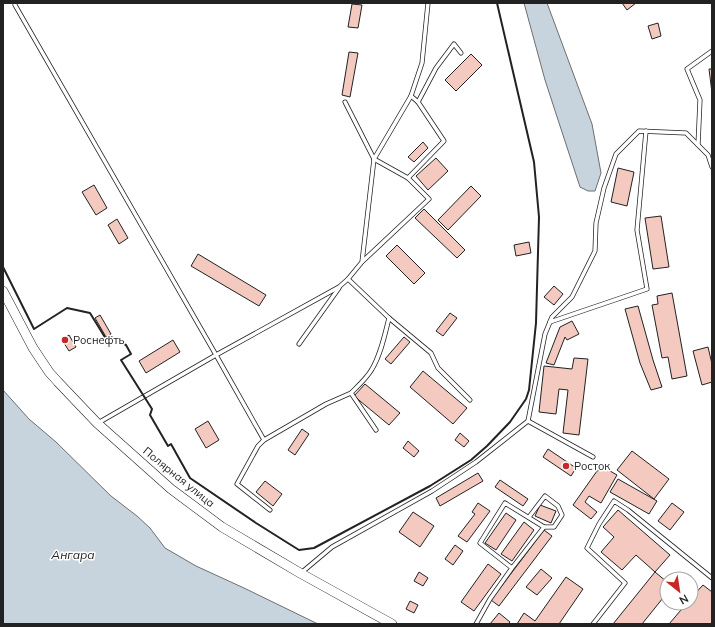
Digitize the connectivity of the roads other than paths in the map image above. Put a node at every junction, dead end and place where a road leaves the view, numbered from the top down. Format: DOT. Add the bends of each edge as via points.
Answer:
graph roads {
  1 [pos="428,3"];
  2 [pos="15,4"];
  3 [pos="712,51"];
  4 [pos="461,53"];
  5 [pos="411,96"];
  6 [pos="345,102"];
  7 [pos="418,102"];
  8 [pos="646,131"];
  9 [pos="698,145"];
  10 [pos="374,159"];
  11 [pos="712,167"];
  12 [pos="408,178"];
  13 [pos="362,262"];
  14 [pos="348,279"];
  15 [pos="339,287"];
  16 [pos="3,291"];
  17 [pos="389,318"];
  18 [pos="550,322"];
  19 [pos="299,344"];
  20 [pos="216,355"];
  21 [pos="352,393"];
  22 [pos="470,400"];
  23 [pos="528,421"];
  24 [pos="97,423"];
  25 [pos="376,430"];
  26 [pos="264,440"];
  27 [pos="593,457"];
  28 [pos="270,510"];
  29 [pos="529,517"];
  30 [pos="544,527"];
  31 [pos="512,568"];
  32 [pos="300,573"];
  33 [pos="712,578"];
  34 [pos="392,624"];
  35 [pos="476,624"];
  36 [pos="593,624"];
  1 -- 5 [label="lane" via="422,62"];
  2 -- 20 [label="lane"];
  3 -- 9 [label="lane" via="687,69 700,100"];
  4 -- 7 [label="lane" via="454,44 436,68"];
  5 -- 7 [label="lane"];
  5 -- 10 [label="lane"];
  6 -- 10 [label="lane"];
  7 -- 12 [label="lane" via="444,141"];
  8 -- 9 [label="lane" via="686,134"];
  8 -- 18 [label="lane" via="639,131 616,154 604,188 596,223 595,251 572,297"];
  8 -- 18 [label="lane" via="637,230 647,289"];
  9 -- 11 [label="lane" via="708,155"];
  10 -- 12 [label="lane"];
  10 -- 13 [label="lane"];
  12 -- 13 [label="lane" via="429,199"];
  13 -- 14 [label="lane"];
  14 -- 15 [label="lane"];
  14 -- 17 [label="lane"];
  15 -- 19 [label="lane"];
  15 -- 20 [label="lane"];
  16 -- 24 [label="main road, Полярная улица" via="49,372"];
  17 -- 21 [label="lane" via="373,368"];
  17 -- 22 [label="lane" via="431,354 438,368"];
  18 -- 23 [label="lane" via="545,334"];
  20 -- 24 [label="lane"];
  20 -- 26 [label="lane"];
  21 -- 25 [label="lane"];
  21 -- 26 [label="lane" via="326,404"];
  23 -- 27 [label="lane"];
  23 -- 32 [label="lane" via="476,462 432,491 332,547"];
  24 -- 32 [label="main road, Полярная улица" via="171,489 222,527"];
  26 -- 28 [label="lane" via="237,484"];
  29 -- 30 [label="lane"];
  29 -- 30 [label="lane" via="545,496 558,506 562,515 554,527"];
  29 -- 31 [label="lane" via="505,503 480,543"];
  30 -- 31 [label="lane"];
  31 -- 35 [label="lane"];
  32 -- 34 [label="main road, Полярная улица"];
  33 -- 36 [label="lane" via="614,501 598,524 587,548 625,583"];
}
